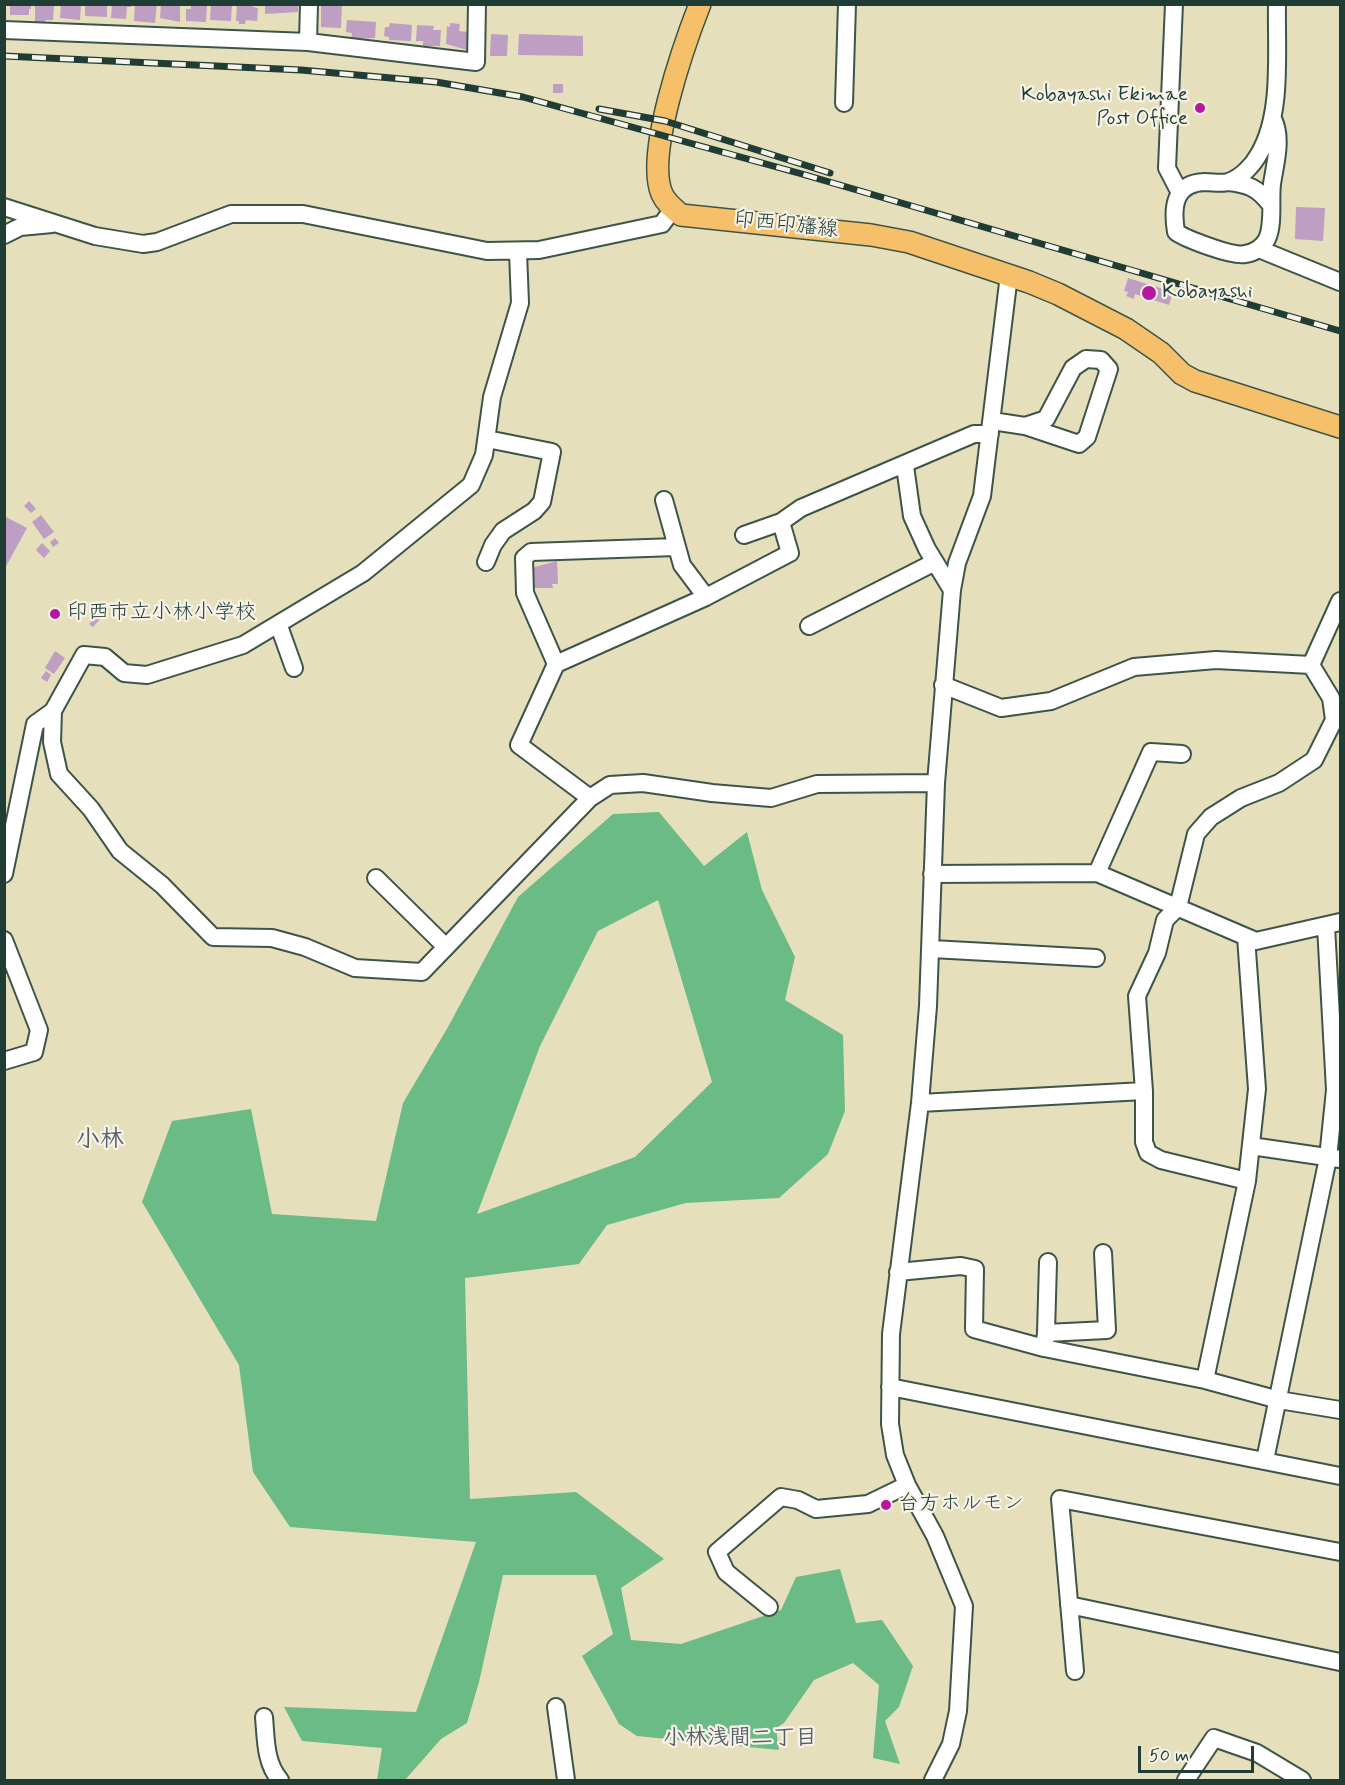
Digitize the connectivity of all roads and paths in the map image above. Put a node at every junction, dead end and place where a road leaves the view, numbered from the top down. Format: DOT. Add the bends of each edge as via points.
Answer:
graph roads {
  1 [pos="309,4"];
  2 [pos="477,4"];
  3 [pos="700,4"];
  4 [pos="847,4"];
  5 [pos="1174,4"];
  6 [pos="1277,4"];
  7 [pos="4,30"];
  8 [pos="308,42"];
  9 [pos="844,103"];
  10 [pos="1274,121"];
  11 [pos="1228,182"];
  12 [pos="1180,193"];
  13 [pos="1270,204"];
  14 [pos="4,207"];
  15 [pos="673,209"];
  16 [pos="52,224"];
  17 [pos="4,235"];
  18 [pos="1259,249"];
  19 [pos="518,252"];
  20 [pos="1009,275"];
  21 [pos="1341,282"];
  22 [pos="1025,426"];
  23 [pos="1341,427"];
  24 [pos="991,428"];
  25 [pos="488,439"];
  26 [pos="905,466"];
  27 [pos="664,500"];
  28 [pos="781,522"];
  29 [pos="744,535"];
  30 [pos="676,547"];
  31 [pos="486,562"];
  32 [pos="935,562"];
  33 [pos="952,590"];
  34 [pos="706,597"];
  35 [pos="1341,601"];
  36 [pos="279,626"];
  37 [pos="809,626"];
  38 [pos="556,664"];
  39 [pos="1311,665"];
  40 [pos="294,668"];
  41 [pos="943,685"];
  42 [pos="53,711"];
  43 [pos="1337,721"];
  44 [pos="1182,754"];
  45 [pos="936,783"];
  46 [pos="591,798"];
  47 [pos="1097,873"];
  48 [pos="4,874"];
  49 [pos="932,874"];
  50 [pos="376,878"];
  51 [pos="1178,908"];
  52 [pos="1333,924"];
  53 [pos="1246,937"];
  54 [pos="4,940"];
  55 [pos="444,945"];
  56 [pos="932,950"];
  57 [pos="1096,958"];
  58 [pos="4,1061"];
  59 [pos="1144,1091"];
  60 [pos="920,1103"];
  61 [pos="1251,1146"];
  62 [pos="1334,1158"];
  63 [pos="1247,1181"];
  64 [pos="1104,1253"];
  65 [pos="1048,1263"];
  66 [pos="897,1272"];
  67 [pos="1045,1340"];
  68 [pos="1205,1380"];
  69 [pos="890,1387"];
  70 [pos="1279,1400"];
  71 [pos="1341,1410"];
  72 [pos="1265,1460"];
  73 [pos="1341,1476"];
  74 [pos="907,1485"];
  75 [pos="1341,1552"];
  76 [pos="1069,1605"];
  77 [pos="769,1607"];
  78 [pos="1341,1662"];
  79 [pos="1075,1671"];
  80 [pos="556,1707"];
  81 [pos="264,1717"];
  82 [pos="280,1780"];
  83 [pos="566,1780"];
  84 [pos="933,1780"];
  85 [pos="1185,1780"];
  86 [pos="1302,1780"];
  1 -- 8 [label="street"];
  2 -- 8 [label="street" via="476,62"];
  3 -- 15 [label="main road" via="661,134 657,174 662,194"];
  4 -- 9 [label="street"];
  5 -- 12 [label="street" via="1167,168"];
  6 -- 10 [label="street"];
  7 -- 8 [label="street"];
  10 -- 11 [label="street" via="1258,156 1245,172"];
  10 -- 13 [label="street" via="1278,132"];
  11 -- 12 [label="street" via="1202,183"];
  11 -- 13 [label="street" via="1251,186"];
  12 -- 18 [label="street" via="1175,197 1173,211 1176,232 1184,238 1243,255"];
  13 -- 18 [label="street" via="1267,239"];
  14 -- 16 [label="street"];
  15 -- 19 [label="street" via="662,224"];
  15 -- 20 [label="main road, 印西印旛線" via="693,217 890,237"];
  16 -- 17 [label="street" via="20,228"];
  16 -- 19 [label="street" via="143,244 231,214 293,213 487,251"];
  18 -- 21 [label="street"];
  19 -- 25 [label="street" via="520,303 492,397"];
  20 -- 23 [label="main road, 印西印旛線" via="1058,294 1118,325 1195,381"];
  20 -- 24 [label="street"];
  22 -- 22 [label="street" via="1046,419 1073,368 1086,359 1101,360 1109,369 1087,437 1079,444"];
  22 -- 24 [label="street"];
  24 -- 26 [label="street"];
  24 -- 33 [label="street" via="982,496 957,563"];
  25 -- 31 [label="street" via="552,452 542,502 503,531"];
  25 -- 36 [label="street" via="471,485 457,498 363,573"];
  26 -- 28 [label="street" via="801,508"];
  26 -- 32 [label="street" via="912,516"];
  27 -- 30 [label="street"];
  28 -- 29 [label="street"];
  28 -- 34 [label="street" via="790,553"];
  30 -- 34 [label="street" via="682,565"];
  30 -- 38 [label="street" via="531,552 524,558 525,593"];
  32 -- 33 [label="street"];
  32 -- 37 [label="street"];
  33 -- 41 [label="street"];
  34 -- 38 [label="street"];
  35 -- 39 [label="street"];
  36 -- 40 [label="street"];
  36 -- 42 [label="street" via="243,645 147,675 124,673 105,657 84,655"];
  38 -- 46 [label="street" via="519,745"];
  39 -- 41 [label="street" via="1216,660 1134,667 1051,701 1001,708"];
  39 -- 43 [label="street" via="1330,698"];
  41 -- 45 [label="street"];
  42 -- 48 [label="street" via="35,724"];
  42 -- 55 [label="street" via="52,742 59,774 91,809 120,851 162,885 213,937 272,939 305,947 356,968 400,972 422,972"];
  43 -- 51 [label="street" via="1314,760 1279,783 1241,798 1211,817 1196,834"];
  44 -- 47 [label="street" via="1150,753"];
  45 -- 46 [label="street" via="817,784 771,798 643,783 610,785"];
  45 -- 49 [label="street"];
  46 -- 55 [label="street"];
  47 -- 49 [label="street"];
  47 -- 51 [label="street"];
  49 -- 56 [label="street"];
  50 -- 55 [label="street"];
  51 -- 53 [label="street"];
  51 -- 59 [label="street" via="1165,920 1157,953 1137,996"];
  52 -- 53 [label="street" via="1256,941"];
  52 -- 62 [label="street"];
  53 -- 61 [label="street" via="1257,1089"];
  54 -- 58 [label="street" via="39,1030 34,1052"];
  56 -- 57 [label="street"];
  56 -- 60 [label="street"];
  59 -- 60 [label="street"];
  59 -- 63 [label="street" via="1144,1142 1148,1153 1161,1160"];
  60 -- 66 [label="street"];
  61 -- 62 [label="street"];
  61 -- 63 [label="street"];
  62 -- 70 [label="street"];
  63 -- 68 [label="street"];
  64 -- 67 [label="street" via="1107,1330"];
  65 -- 67 [label="street"];
  66 -- 67 [label="street" via="961,1266 975,1269 974,1329"];
  66 -- 69 [label="street"];
  67 -- 68 [label="street"];
  68 -- 70 [label="street"];
  69 -- 72 [label="street"];
  69 -- 74 [label="street" via="895,1455"];
  70 -- 71 [label="street"];
  70 -- 72 [label="street"];
  72 -- 73 [label="street"];
  74 -- 77 [label="street" via="868,1504 816,1509 781,1497 717,1552 726,1572"];
  74 -- 84 [label="street" via="935,1536 964,1606 958,1711 951,1744"];
  75 -- 76 [label="street" via="1060,1499"];
  76 -- 78 [label="street"];
  76 -- 79 [label="street"];
  80 -- 83 [label="street"];
  81 -- 82 [label="street" via="266,1750"];
  85 -- 86 [label="street" via="1214,1738 1257,1753"];
}
